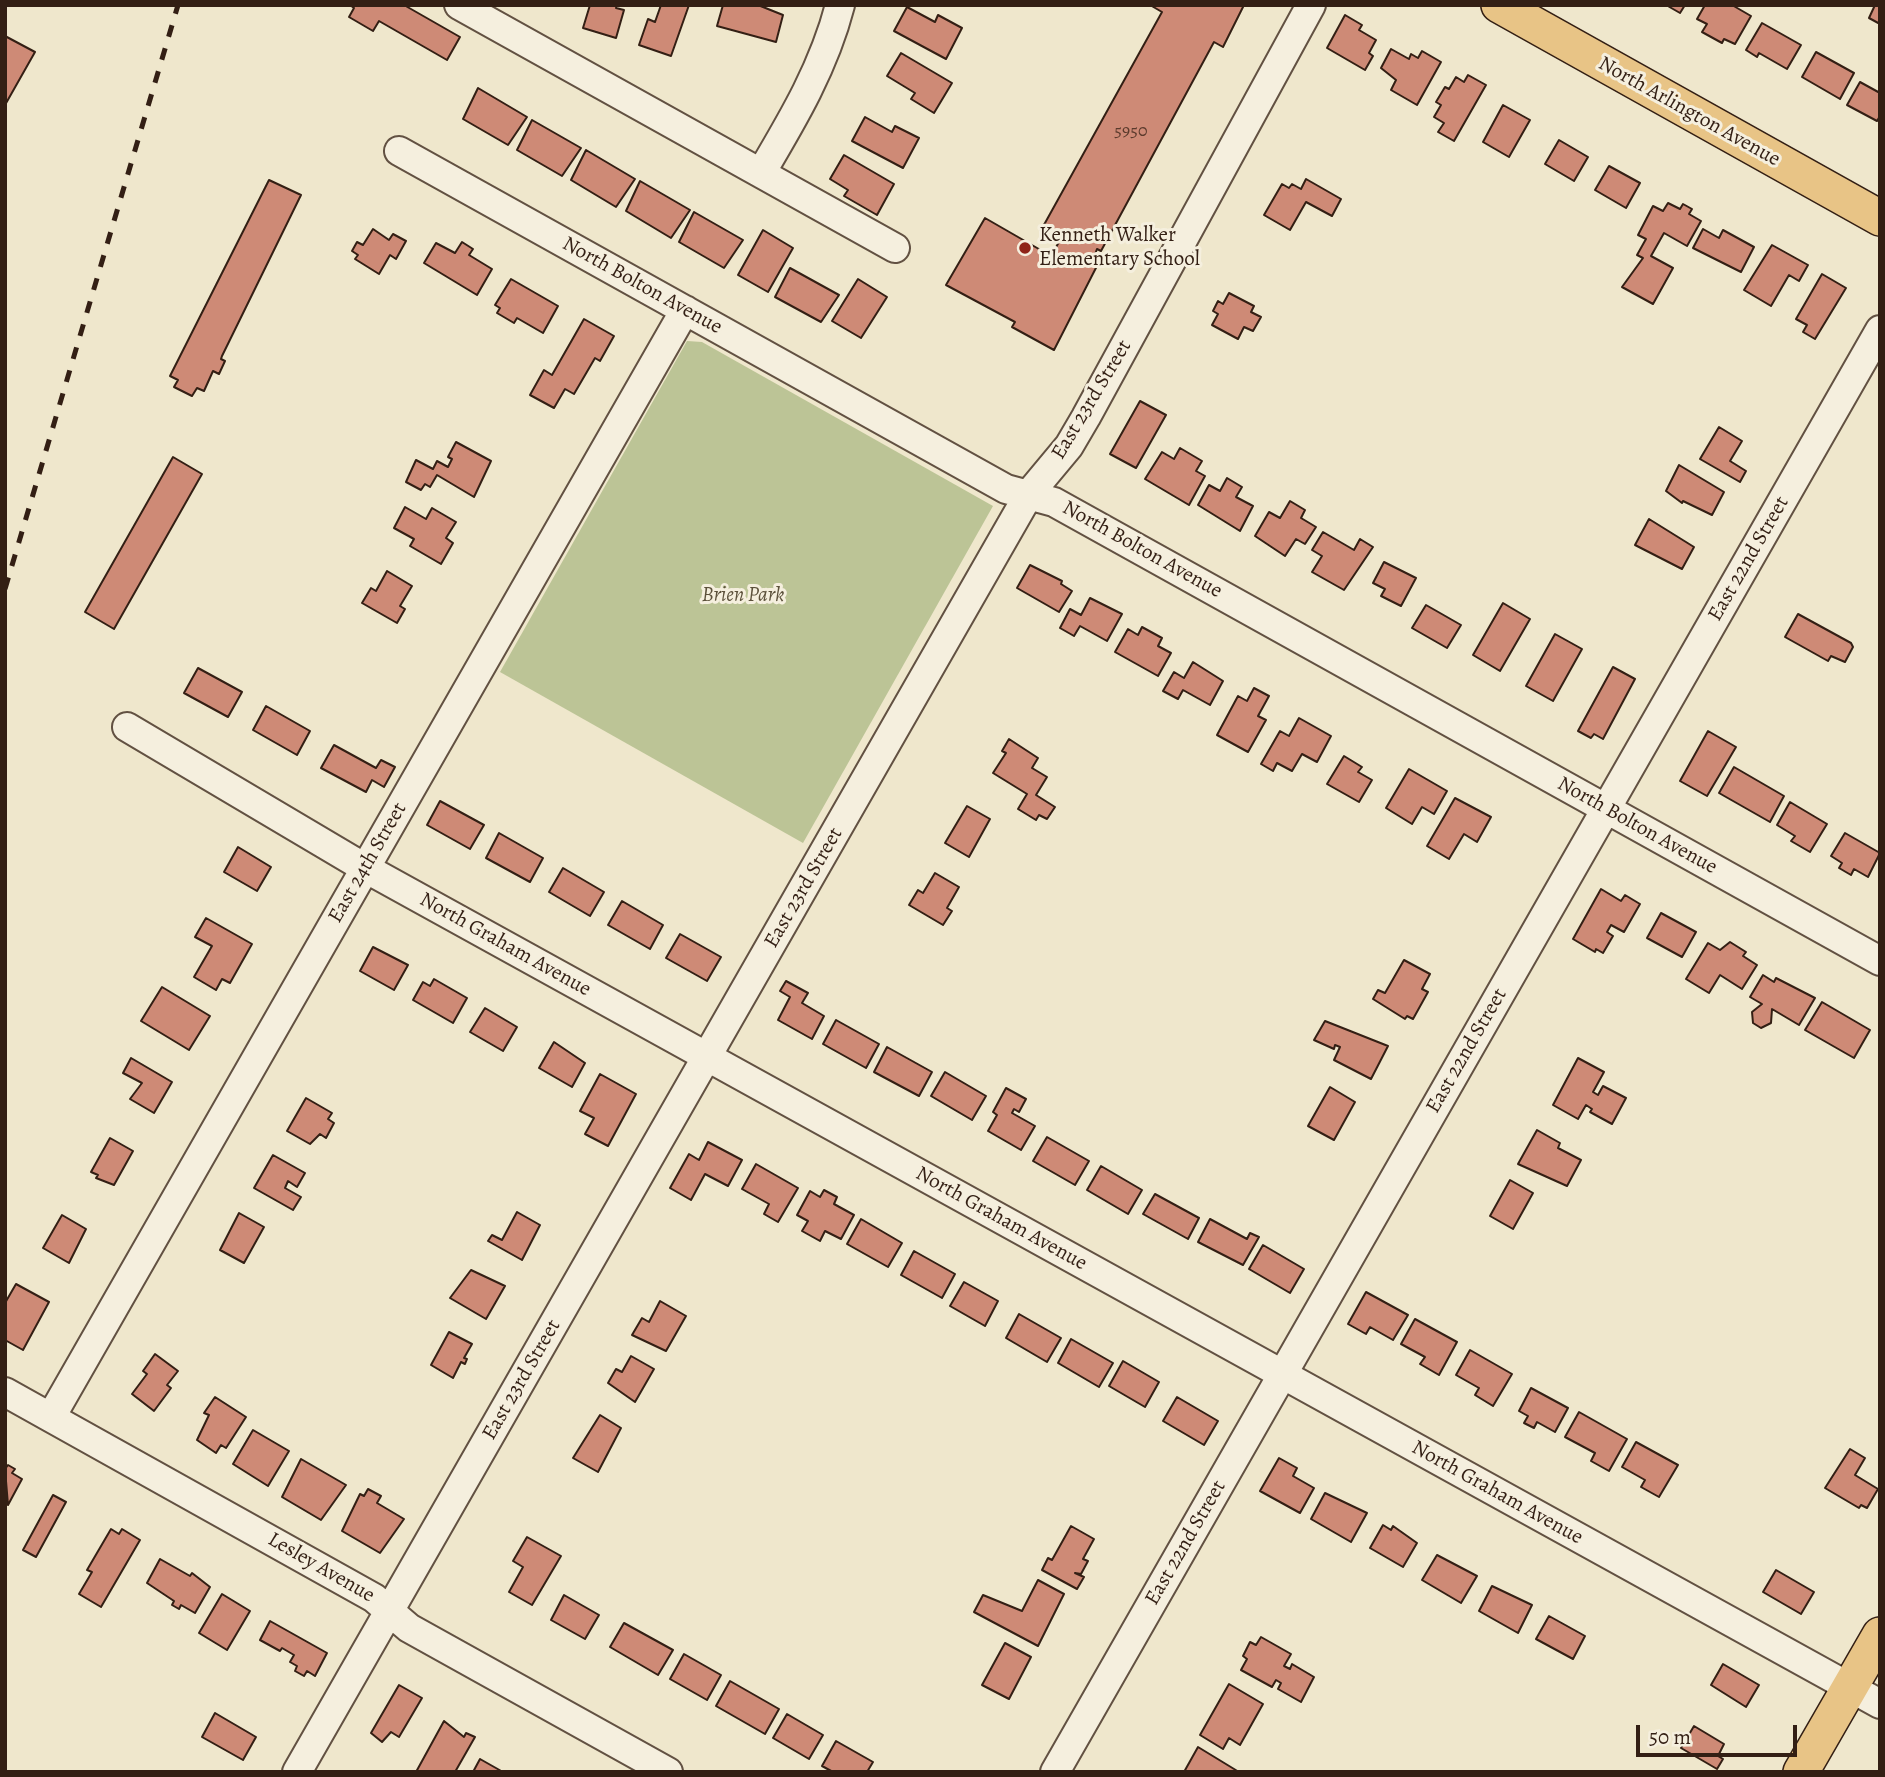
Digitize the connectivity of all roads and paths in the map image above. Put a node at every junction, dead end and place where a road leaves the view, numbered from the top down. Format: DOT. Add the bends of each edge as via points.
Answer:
graph roads {
  1 [pos="459,5"];
  2 [pos="840,5"];
  3 [pos="1311,5"];
  4 [pos="1499,5"];
  5 [pos="400,151"];
  6 [pos="761,173"];
  7 [pos="1880,218"];
  8 [pos="895,247"];
  9 [pos="685,310"];
  10 [pos="1880,330"];
  11 [pos="1028,495"];
  12 [pos="127,727"];
  13 [pos="1606,809"];
  14 [pos="365,867"];
  15 [pos="1880,961"];
  16 [pos="708,1057"];
  17 [pos="1282,1374"];
  18 [pos="5,1392"];
  19 [pos="51,1417"];
  20 [pos="389,1611"];
  21 [pos="1880,1635"];
  22 [pos="1849,1687"];
  23 [pos="1880,1704"];
  24 [pos="297,1772"];
  25 [pos="668,1772"];
  26 [pos="1055,1772"];
  27 [pos="1801,1772"];
  1 -- 6 [label="street"];
  2 -- 6 [label="street" via="821,65"];
  3 -- 11 [label="street, East 23rd Street" via="1069,446"];
  4 -- 7 [label="main road, North Arlington Avenue"];
  5 -- 9 [label="street, North Bolton Avenue"];
  6 -- 8 [label="street"];
  9 -- 11 [label="street, North Bolton Avenue" via="1006,489"];
  9 -- 14 [label="street, East 24th Street"];
  10 -- 13 [label="street, East 22nd Street"];
  11 -- 13 [label="street, North Bolton Avenue" via="1054,502"];
  11 -- 16 [label="street, East 23rd Street"];
  12 -- 14 [label="street, North Graham Avenue"];
  13 -- 15 [label="street, North Bolton Avenue"];
  13 -- 17 [label="street, East 22nd Street"];
  14 -- 16 [label="street, North Graham Avenue"];
  14 -- 19 [label="street, East 24th Street"];
  16 -- 17 [label="street, North Graham Avenue"];
  16 -- 20 [label="street, East 23rd Street"];
  17 -- 22 [label="street, North Graham Avenue"];
  17 -- 26 [label="street, East 22nd Street"];
  18 -- 19 [label="street, Lesley Avenue"];
  19 -- 20 [label="street, Lesley Avenue" via="374,1598"];
  20 -- 24 [label="street, East 23rd Street"];
  20 -- 25 [label="street, Lesley Avenue" via="409,1628"];
  21 -- 22 [label="main road"];
  22 -- 23 [label="street, North Graham Avenue"];
  22 -- 27 [label="main road"];
}
